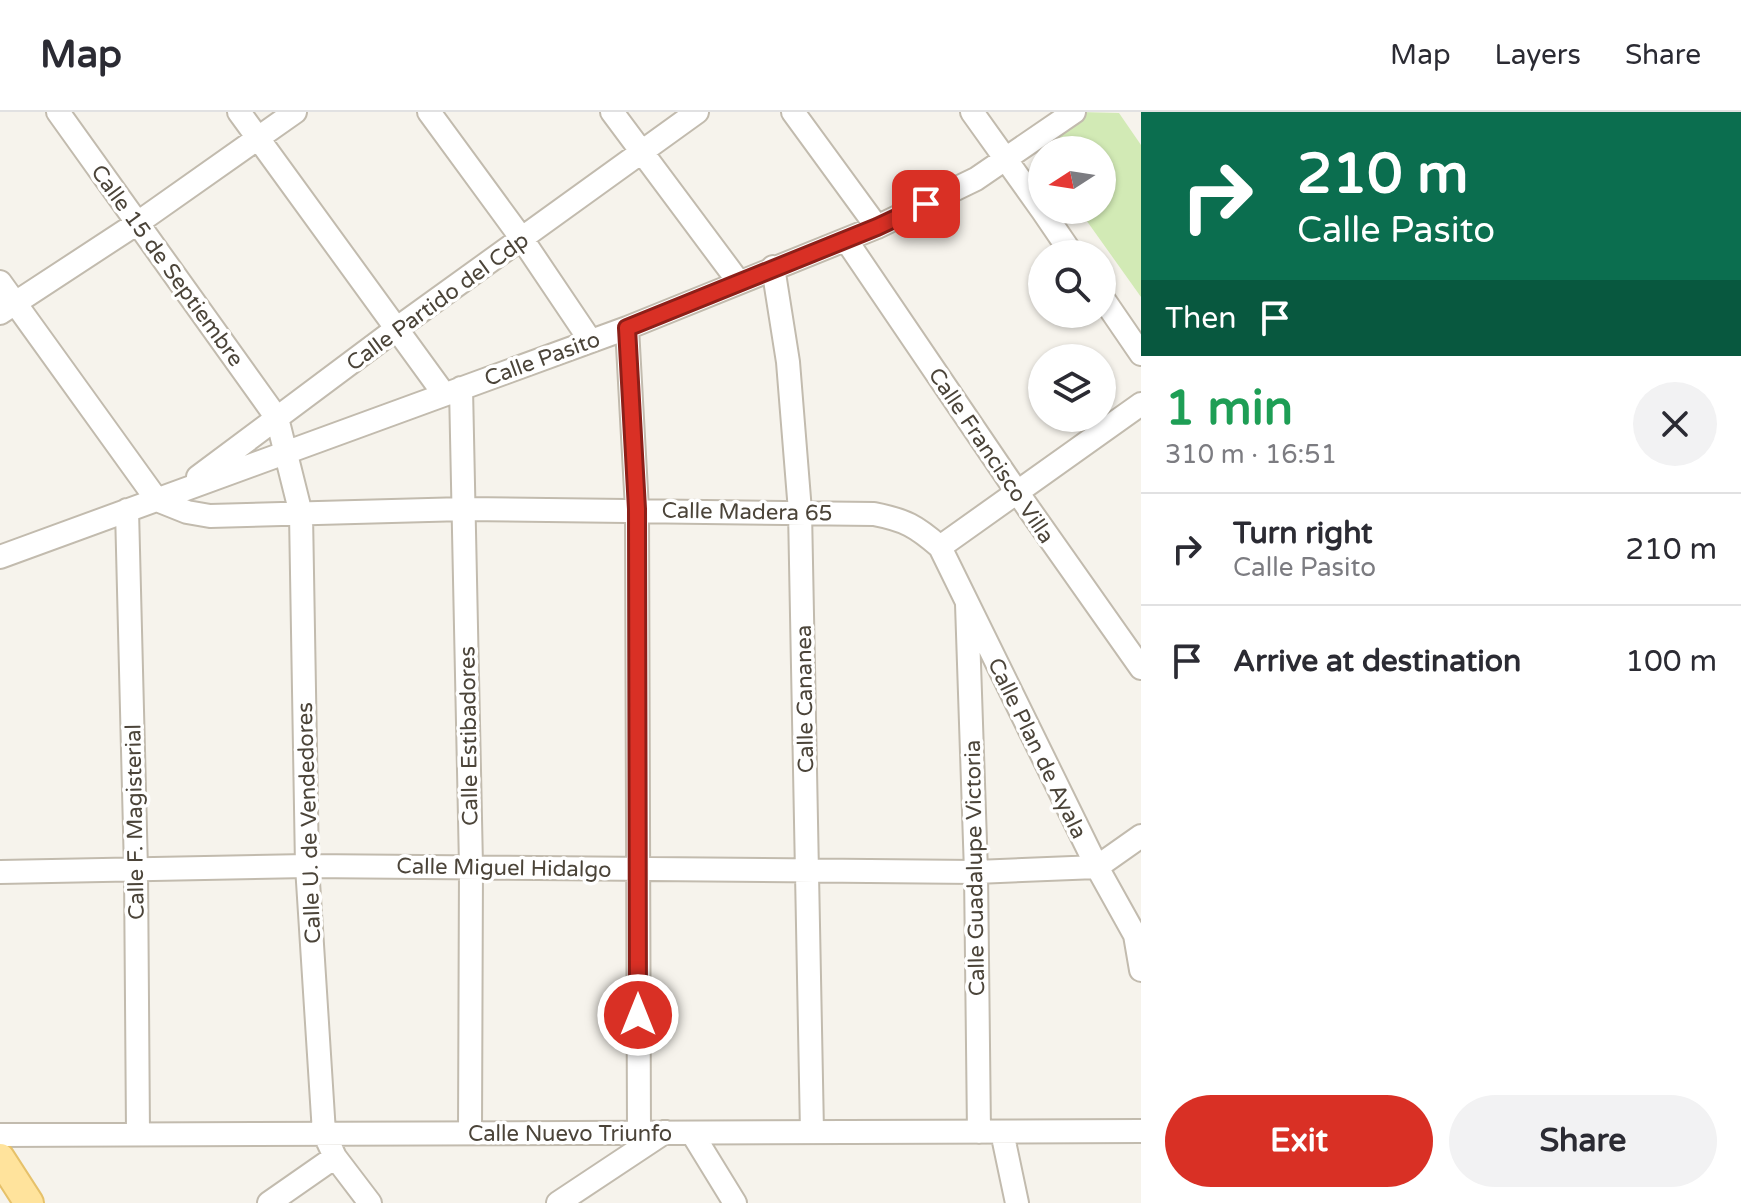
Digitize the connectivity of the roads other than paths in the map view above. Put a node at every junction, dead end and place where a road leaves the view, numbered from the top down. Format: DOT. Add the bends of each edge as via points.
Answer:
graph roads {
  1 [pos="58,112"];
  2 [pos="239,112"];
  3 [pos="295,112"];
  4 [pos="429,112"];
  5 [pos="612,112"];
  6 [pos="697,112"];
  7 [pos="793,112"];
  8 [pos="972,112"];
  9 [pos="1074,112"];
  10 [pos="258,139"];
  11 [pos="642,153"];
  12 [pos="1007,159"];
  13 [pos="1028,190"];
  14 [pos="139,222"];
  15 [pos="877,227"];
  16 [pos="522,239"];
  17 [pos="846,240"];
  18 [pos="773,267"];
  19 [pos="738,281"];
  20 [pos="0,282"];
  21 [pos="7,308"];
  22 [pos="1116,317"];
  23 [pos="627,328"];
  24 [pos="396,329"];
  25 [pos="590,340"];
  26 [pos="1141,354"];
  27 [pos="453,391"];
  28 [pos="1141,404"];
  29 [pos="277,418"];
  30 [pos="288,452"];
  31 [pos="1017,492"];
  32 [pos="168,496"];
  33 [pos="465,509"];
  34 [pos="637,509"];
  35 [pos="127,510"];
  36 [pos="800,511"];
  37 [pos="301,514"];
  38 [pos="940,547"];
  39 [pos="3,551"];
  40 [pos="967,604"];
  41 [pos="1141,668"];
  42 [pos="1141,836"];
  43 [pos="307,866"];
  44 [pos="471,866"];
  45 [pos="1097,867"];
  46 [pos="637,869"];
  47 [pos="136,870"];
  48 [pos="0,872"];
  49 [pos="976,872"];
  50 [pos="808,873"];
  51 [pos="1138,941"];
  52 [pos="1141,970"];
  53 [pos="1141,1131"];
  54 [pos="639,1132"];
  55 [pos="665,1132"];
  56 [pos="812,1132"];
  57 [pos="979,1132"];
  58 [pos="1002,1132"];
  59 [pos="138,1133"];
  60 [pos="324,1133"];
  61 [pos="470,1133"];
  62 [pos="692,1133"];
  63 [pos="0,1135"];
  64 [pos="335,1157"];
  65 [pos="0,1158"];
  66 [pos="29,1203"];
  67 [pos="269,1203"];
  68 [pos="370,1203"];
  69 [pos="558,1203"];
  70 [pos="735,1203"];
  71 [pos="1017,1203"];
  1 -- 14 [label="street, Calle 15 de Septiembre"];
  2 -- 10 [label="street"];
  3 -- 10 [label="street"];
  4 -- 16 [label="street"];
  5 -- 11 [label="street"];
  6 -- 11 [label="street, Calle Partido del Cdp"];
  7 -- 15 [label="street"];
  8 -- 12 [label="street"];
  9 -- 12 [label="street, Calle Pasito"];
  10 -- 14 [label="street"];
  10 -- 24 [label="street"];
  11 -- 16 [label="street, Calle Partido del Cdp"];
  11 -- 19 [label="street"];
  12 -- 13 [label="street"];
  12 -- 15 [label="street, Calle Pasito"];
  14 -- 21 [label="street"];
  14 -- 29 [label="street, Calle 15 de Septiembre"];
  15 -- 17 [label="street, Calle Pasito"];
  16 -- 24 [label="street, Calle Partido del Cdp"];
  16 -- 25 [label="street"];
  17 -- 18 [label="street, Calle Pasito"];
  17 -- 31 [label="street, Calle Francisco Villa"];
  18 -- 19 [label="street, Calle Pasito"];
  18 -- 36 [label="street, Calle Cananea" via="788,362"];
  19 -- 23 [label="street, Calle Pasito"];
  20 -- 21 [label="street"];
  21 -- 32 [label="street"];
  22 -- 26 [label="street"];
  23 -- 25 [label="street, Calle Pasito"];
  23 -- 34 [label="street"];
  24 -- 27 [label="street"];
  24 -- 29 [label="street, Calle Partido del Cdp"];
  25 -- 27 [label="street, Calle Pasito"];
  27 -- 30 [label="street, Calle Pasito"];
  27 -- 33 [label="street, Calle Estibadores"];
  28 -- 31 [label="street"];
  29 -- 30 [label="street, Calle 15 de Septiembre"];
  29 -- 32 [label="street, Calle Partido del Cdp"];
  30 -- 32 [label="street, Calle Pasito"];
  30 -- 37 [label="street, Calle U. de Vendedores"];
  31 -- 38 [label="street"];
  31 -- 41 [label="street, Calle Francisco Villa"];
  32 -- 35 [label="street, Calle Pasito"];
  32 -- 37 [label="street, Calle Madera 65" via="187,512 210,516"];
  33 -- 34 [label="street, Calle Madera 65"];
  33 -- 37 [label="street, Calle Madera 65"];
  33 -- 44 [label="street, Calle Estibadores"];
  34 -- 36 [label="street, Calle Madera 65"];
  34 -- 46 [label="street"];
  35 -- 39 [label="street, Calle Pasito"];
  35 -- 47 [label="street, Calle F. Magisterial"];
  36 -- 38 [label="street, Calle Madera 65" via="901,519"];
  36 -- 50 [label="street, Calle Cananea"];
  37 -- 43 [label="street, Calle U. de Vendedores"];
  38 -- 40 [label="street, Calle Plan de Ayala"];
  40 -- 45 [label="street, Calle Plan de Ayala"];
  40 -- 49 [label="street, Calle Guadalupe Victoria"];
  42 -- 45 [label="street"];
  43 -- 44 [label="street, Calle Miguel Hidalgo"];
  43 -- 47 [label="street, Calle Miguel Hidalgo"];
  43 -- 60 [label="street, Calle U. de Vendedores"];
  44 -- 46 [label="street, Calle Miguel Hidalgo"];
  44 -- 61 [label="street, Calle Estibadores"];
  45 -- 49 [label="street, Calle Miguel Hidalgo"];
  45 -- 51 [label="street, Calle Plan de Ayala"];
  46 -- 50 [label="street, Calle Miguel Hidalgo"];
  46 -- 54 [label="street"];
  47 -- 48 [label="street, Calle Miguel Hidalgo"];
  47 -- 59 [label="street, Calle F. Magisterial"];
  49 -- 50 [label="street, Calle Miguel Hidalgo"];
  49 -- 57 [label="street, Calle Guadalupe Victoria"];
  50 -- 56 [label="street, Calle Cananea"];
  51 -- 52 [label="street, Calle Plan de Ayala"];
  53 -- 58 [label="street, Calle Nuevo Triunfo"];
  54 -- 55 [label="street, Calle Nuevo Triunfo"];
  54 -- 61 [label="street, Calle Nuevo Triunfo"];
  55 -- 62 [label="street, Calle Nuevo Triunfo"];
  55 -- 69 [label="street"];
  56 -- 57 [label="street, Calle Nuevo Triunfo"];
  56 -- 62 [label="street, Calle Nuevo Triunfo"];
  57 -- 58 [label="street, Calle Nuevo Triunfo"];
  58 -- 71 [label="street"];
  59 -- 60 [label="street, Calle Nuevo Triunfo"];
  59 -- 63 [label="street, Calle Nuevo Triunfo"];
  60 -- 61 [label="street, Calle Nuevo Triunfo"];
  60 -- 64 [label="street"];
  62 -- 70 [label="street"];
  64 -- 67 [label="street"];
  64 -- 68 [label="street"];
  65 -- 66 [label="main road"];
}
